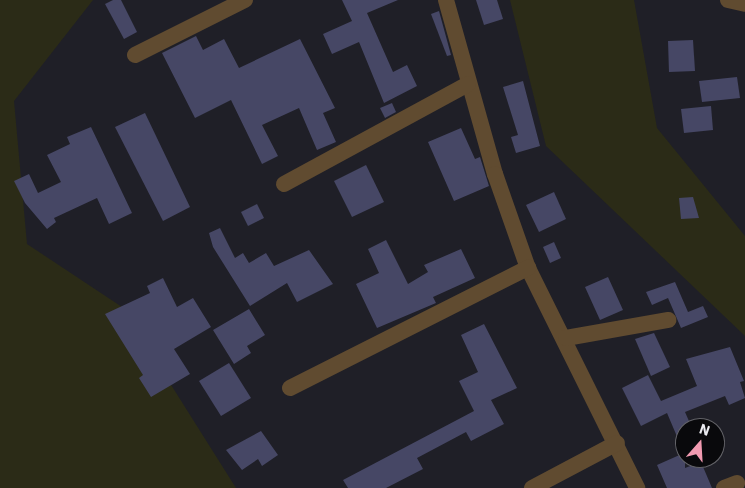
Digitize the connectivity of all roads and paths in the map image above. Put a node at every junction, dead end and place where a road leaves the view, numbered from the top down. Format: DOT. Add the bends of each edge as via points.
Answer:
graph roads {
  1 [pos="245,0"];
  2 [pos="446,0"];
  3 [pos="728,0"];
  4 [pos="745,4"];
  5 [pos="135,55"];
  6 [pos="468,84"];
  7 [pos="284,184"];
  8 [pos="528,268"];
  9 [pos="668,320"];
  10 [pos="566,338"];
  11 [pos="290,388"];
  12 [pos="617,443"];
  13 [pos="532,488"];
  14 [pos="636,488"];
  1 -- 5 [label="street"];
  2 -- 6 [label="street"];
  3 -- 4 [label="street"];
  6 -- 7 [label="street"];
  6 -- 8 [label="street"];
  8 -- 10 [label="street"];
  8 -- 11 [label="street"];
  9 -- 10 [label="street"];
  10 -- 12 [label="street"];
  12 -- 13 [label="street"];
  12 -- 14 [label="street"];
}
